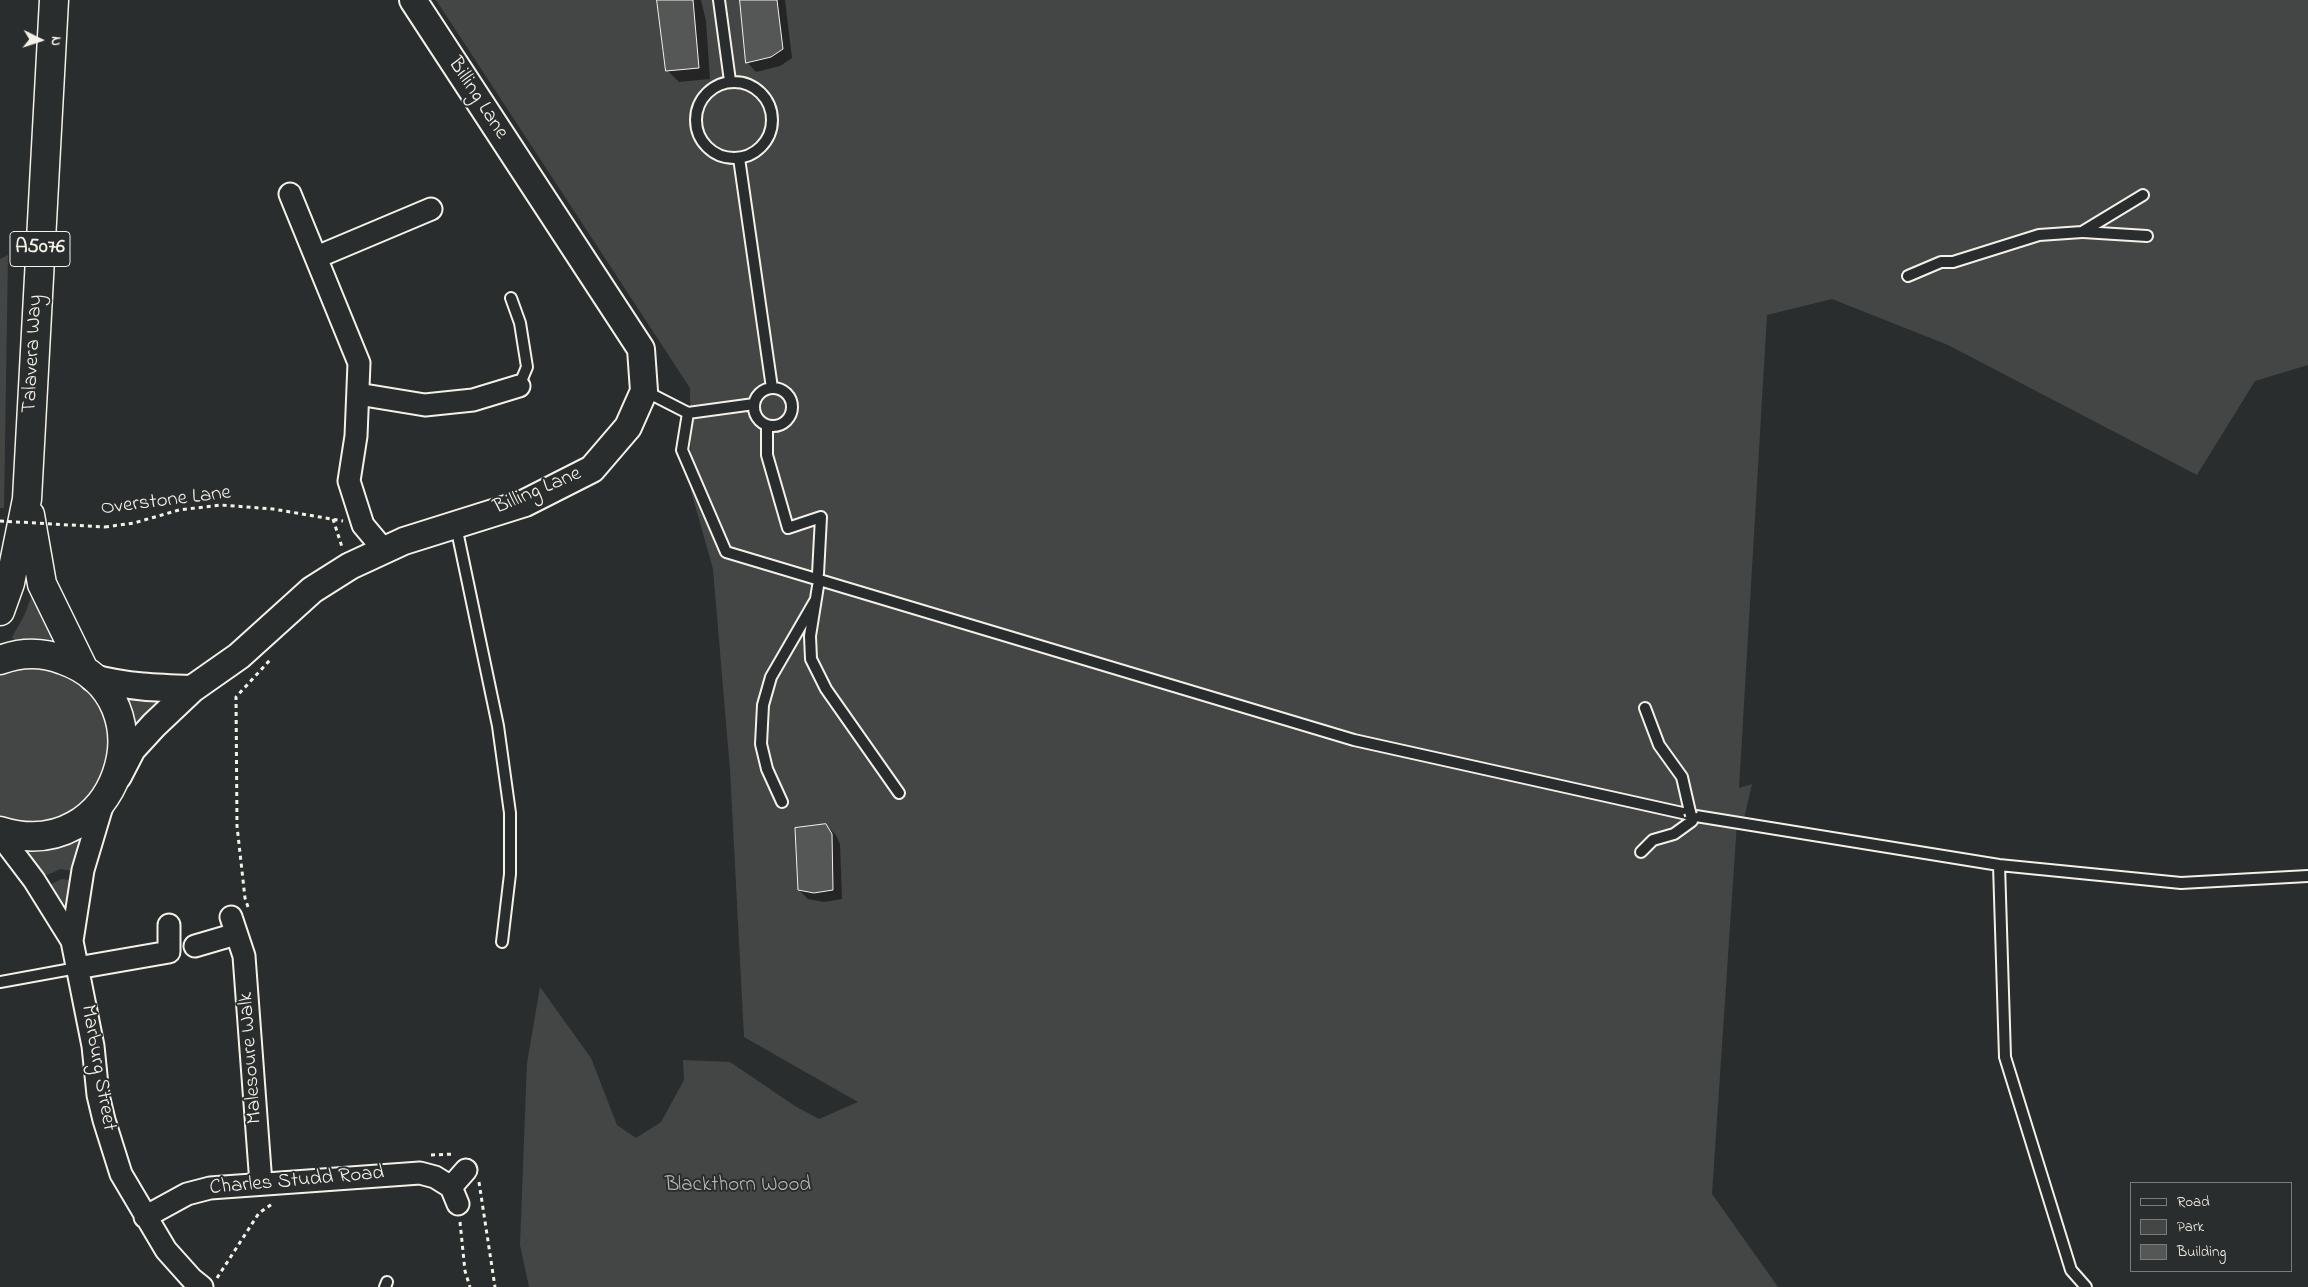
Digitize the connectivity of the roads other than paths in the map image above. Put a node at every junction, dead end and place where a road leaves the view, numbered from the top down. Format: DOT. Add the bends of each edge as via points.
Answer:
graph roads {
  1 [pos="54,0"];
  2 [pos="413,0"];
  3 [pos="719,0"];
  4 [pos="730,82"];
  5 [pos="739,158"];
  6 [pos="290,194"];
  7 [pos="2143,195"];
  8 [pos="431,209"];
  9 [pos="2082,232"];
  10 [pos="2147,236"];
  11 [pos="317,257"];
  12 [pos="1908,276"];
  13 [pos="511,298"];
  14 [pos="519,386"];
  15 [pos="772,388"];
  16 [pos="644,391"];
  17 [pos="358,394"];
  18 [pos="754,404"];
  19 [pos="688,413"];
  20 [pos="767,425"];
  21 [pos="27,499"];
  22 [pos="456,524"];
  23 [pos="384,550"];
  24 [pos="818,574"];
  25 [pos="818,586"];
  26 [pos="817,598"];
  27 [pos="0,611"];
  28 [pos="0,660"];
  29 [pos="89,674"];
  30 [pos="192,689"];
  31 [pos="1645,708"];
  32 [pos="117,777"];
  33 [pos="899,793"];
  34 [pos="782,802"];
  35 [pos="102,803"];
  36 [pos="0,833"];
  37 [pos="1640,852"];
  38 [pos="1999,865"];
  39 [pos="2308,876"];
  40 [pos="169,925"];
  41 [pos="72,941"];
  42 [pos="502,942"];
  43 [pos="195,946"];
  44 [pos="77,968"];
  45 [pos="0,982"];
  46 [pos="468,1167"];
  47 [pos="261,1184"];
  48 [pos="145,1217"];
  49 [pos="199,1283"];
  50 [pos="2086,1287"];
  1 -- 21 [label="main road, Talavera Way / A5076"];
  2 -- 16 [label="street, Billing Lane" via="641,349"];
  3 -- 4 [label="lane"];
  4 -- 5 [label="lane" via="747,84 762,94 772,115 771,127 760,148"];
  4 -- 5 [label="lane" via="718,84 700,100 696,124 706,146 721,155"];
  5 -- 15 [label="lane"];
  6 -- 11 [label="street"];
  7 -- 9 [label="lane"];
  8 -- 11 [label="street"];
  9 -- 10 [label="lane"];
  9 -- 12 [label="lane" via="2039,235 1953,262 1940,262"];
  11 -- 17 [label="street" via="359,362"];
  13 -- 14 [label="lane" via="520,322 527,366"];
  14 -- 17 [label="street" via="473,400 425,405"];
  15 -- 18 [label="lane" via="760,393"];
  15 -- 20 [label="lane" via="789,397 791,410 790,416 780,425"];
  16 -- 19 [label="lane"];
  16 -- 22 [label="street, Billing Lane" via="628,427 592,469 525,502"];
  17 -- 23 [label="street" via="349,481 364,525"];
  18 -- 19 [label="lane"];
  18 -- 20 [label="lane" via="757,417"];
  19 -- 38 [label="lane" via="682,450 726,552 1354,740 1696,816"];
  20 -- 24 [label="lane" via="767,455 788,528 821,517"];
  21 -- 27 [label="main road, Talavera Way / A5076" via="10,583"];
  21 -- 29 [label="main road, Talavera Way / A5076" via="42,584"];
  22 -- 23 [label="street, Billing Lane" via="404,540"];
  22 -- 42 [label="lane" via="498,726 510,813 510,874"];
  23 -- 30 [label="street, Billing Lane" via="350,566 312,590 239,656"];
  25 -- 26 [label="lane"];
  26 -- 33 [label="lane" via="810,636 811,659 826,689"];
  26 -- 34 [label="lane" via="771,677 763,705 761,744"];
  28 -- 29 [label="main road" via="39,654 70,662"];
  29 -- 30 [label="street" via="121,685"];
  29 -- 32 [label="main road" via="105,691 120,724 122,759"];
  30 -- 32 [label="street, Billing Lane" via="132,749"];
  31 -- 37 [label="lane" via="1659,745 1682,777 1692,821 1674,834 1653,840"];
  32 -- 35 [label="main road"];
  35 -- 36 [label="main road" via="81,822 54,834 25,837"];
  35 -- 41 [label="street, Marburg Street" via="83,870"];
  36 -- 41 [label="street, Marburg Street"];
  38 -- 39 [label="lane" via="2181,883"];
  38 -- 50 [label="lane" via="2005,1057 2071,1270"];
  40 -- 44 [label="street" via="169,952"];
  41 -- 44 [label="street, Marburg Street"];
  43 -- 47 [label="street, Malesoure Walk" via="240,922"];
  44 -- 45 [label="lane"];
  44 -- 48 [label="street, Marburg Street" via="104,1120 121,1174"];
  46 -- 47 [label="street, Charles Studd Road" via="454,1195 435,1177 420,1173"];
  47 -- 48 [label="street, Charles Studd Road" via="198,1190"];
  48 -- 49 [label="street, Marburg Street" via="166,1250"];
}
